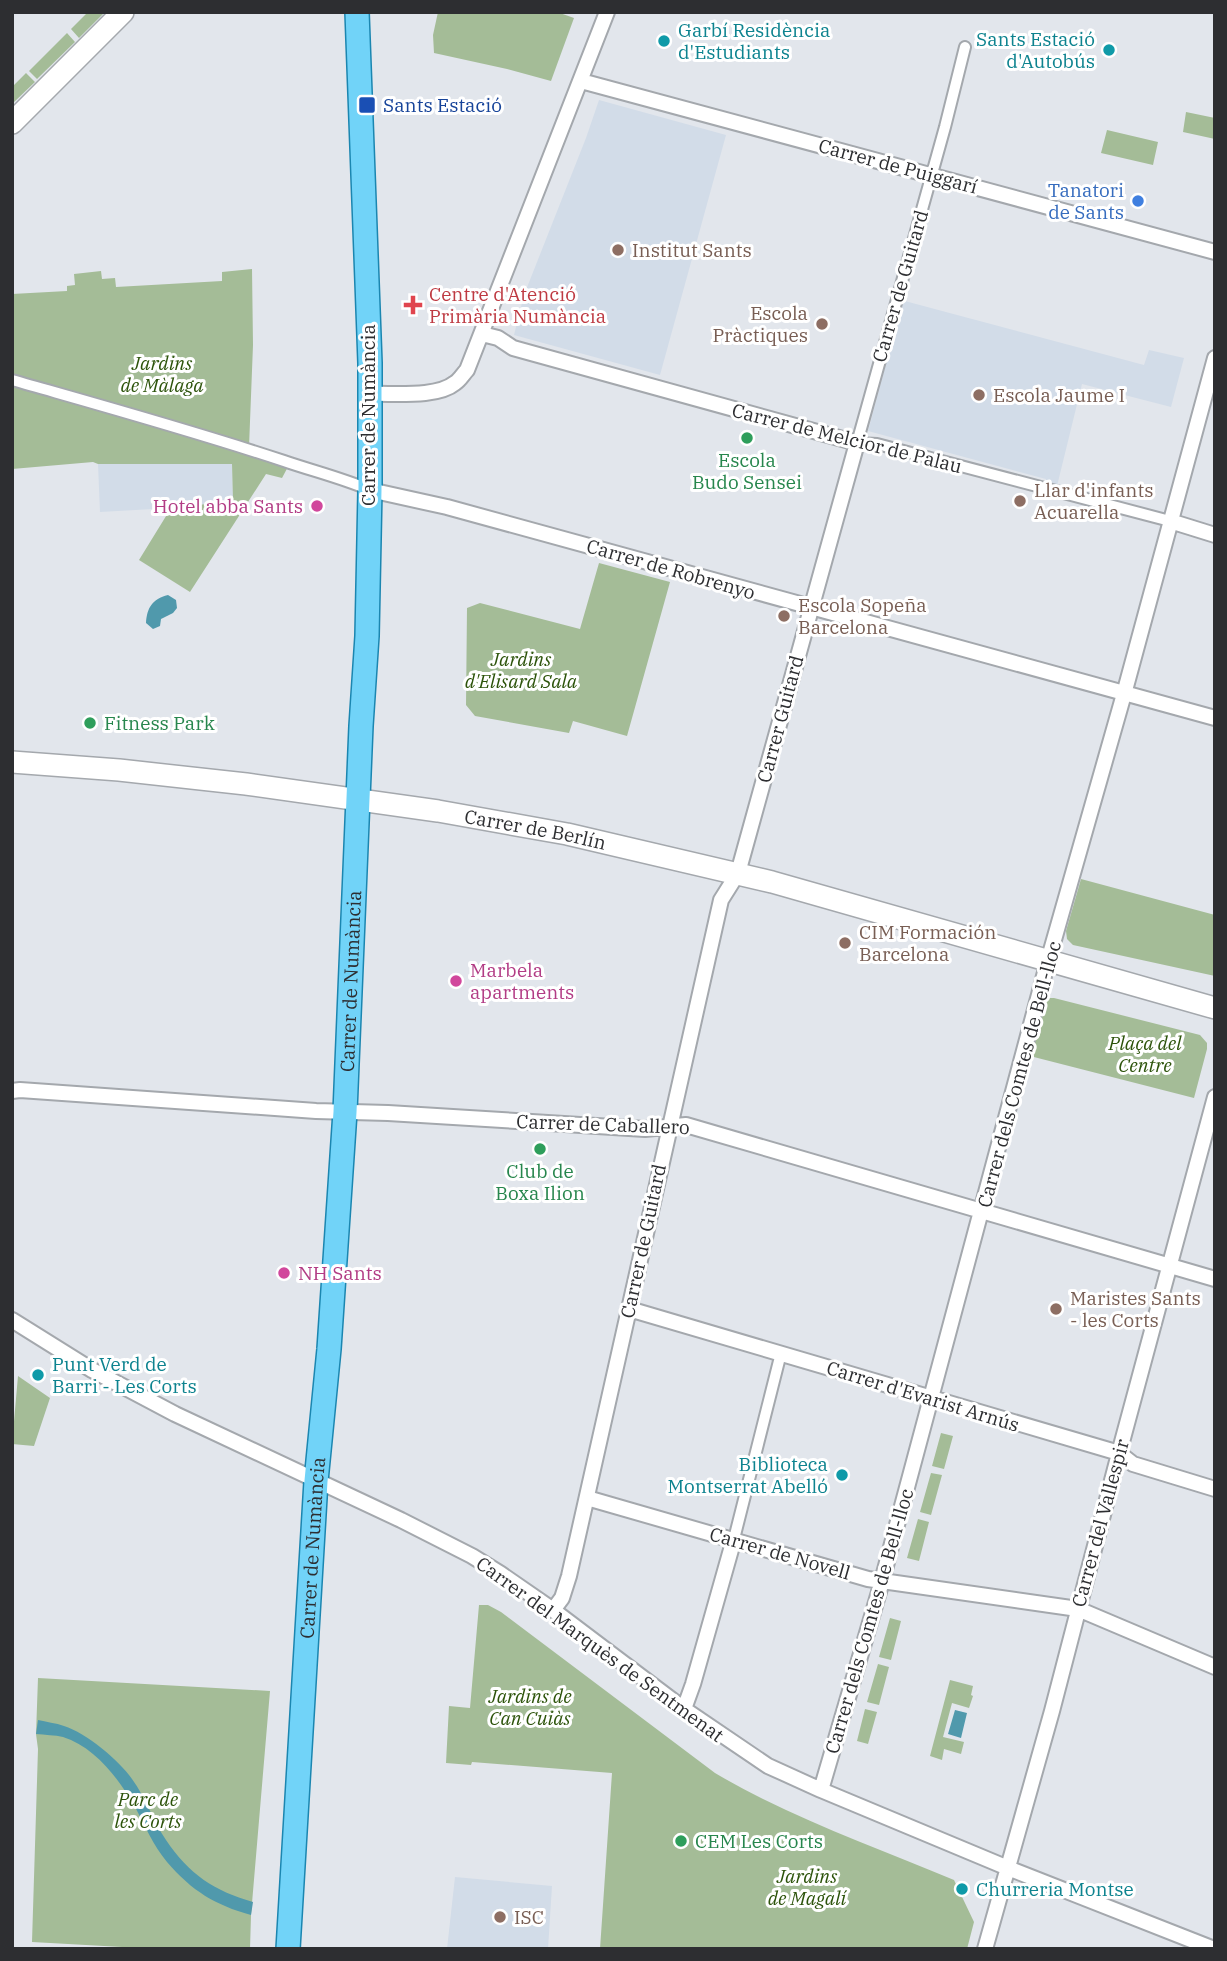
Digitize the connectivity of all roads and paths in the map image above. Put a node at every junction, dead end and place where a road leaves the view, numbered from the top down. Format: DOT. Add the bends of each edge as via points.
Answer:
graph roads {
  1 [pos="123,12"];
  2 [pos="357,12"];
  3 [pos="607,12"];
  4 [pos="965,47"];
  5 [pos="581,81"];
  6 [pos="12,123"];
  7 [pos="931,175"];
  8 [pos="1215,252"];
  9 [pos="482,334"];
  10 [pos="1215,358"];
  11 [pos="12,380"];
  12 [pos="370,394"];
  13 [pos="857,443"];
  14 [pos="370,490"];
  15 [pos="1170,521"];
  16 [pos="1215,535"];
  17 [pos="811,608"];
  18 [pos="1124,694"];
  19 [pos="1215,718"];
  20 [pos="12,762"];
  21 [pos="359,799"];
  22 [pos="738,873"];
  23 [pos="1048,961"];
  24 [pos="1215,1007"];
  25 [pos="12,1091"];
  26 [pos="1215,1097"];
  27 [pos="345,1112"];
  28 [pos="669,1126"];
  29 [pos="982,1211"];
  30 [pos="1170,1266"];
  31 [pos="1215,1279"];
  32 [pos="629,1309"];
  33 [pos="12,1320"];
  34 [pos="781,1353"];
  35 [pos="930,1399"];
  36 [pos="1119,1453"];
  37 [pos="316,1481"];
  38 [pos="1215,1489"];
  39 [pos="587,1498"];
  40 [pos="734,1539"];
  41 [pos="882,1581"];
  42 [pos="1078,1609"];
  43 [pos="553,1610"];
  44 [pos="1215,1667"];
  45 [pos="684,1709"];
  46 [pos="821,1790"];
  47 [pos="1008,1868"];
  48 [pos="288,1949"];
  49 [pos="985,1949"];
  50 [pos="1214,1949"];
  1 -- 6 [label="main road"];
  2 -- 12 [label="main road, Carrer de Numància"];
  3 -- 5 [label="street"];
  4 -- 7 [label="street, Carrer de Guitard"];
  5 -- 7 [label="street, Carrer de Puiggarí"];
  5 -- 9 [label="street"];
  7 -- 8 [label="street, Carrer de Puiggarí"];
  7 -- 13 [label="street, Carrer de Guitard"];
  9 -- 12 [label="street" via="467,370 443,390"];
  9 -- 13 [label="street, Carrer de Melcior de Palau" via="513,348"];
  10 -- 15 [label="street, Carrer dels Comtes de Bell-lloc"];
  11 -- 14 [label="street" via="223,441"];
  12 -- 14 [label="main road, Carrer de Numància"];
  13 -- 15 [label="street, Carrer de Melcior de Palau" via="877,444"];
  13 -- 17 [label="street, Carrer Guitard"];
  14 -- 17 [label="street, Carrer de Robrenyo"];
  14 -- 21 [label="main road, Carrer de Numància"];
  15 -- 16 [label="street, Carrer de Melcior de Palau"];
  15 -- 18 [label="street, Carrer dels Comtes de Bell-lloc"];
  17 -- 18 [label="street, Carrer de Robrenyo"];
  17 -- 22 [label="street, Carrer Guitard"];
  18 -- 19 [label="street, Carrer de Robrenyo"];
  18 -- 23 [label="street, Carrer dels Comtes de Bell-lloc"];
  20 -- 21 [label="main road, Carrer de Berlín" via="182,776"];
  21 -- 22 [label="main road, Carrer de Berlín" via="567,834"];
  21 -- 27 [label="main road, Carrer de Numància"];
  22 -- 23 [label="main road, Carrer de Berlín"];
  22 -- 28 [label="street, Carrer de Guitard" via="720,900"];
  23 -- 24 [label="main road, Carrer de Berlín"];
  23 -- 29 [label="street, Carrer dels Comtes de Bell-lloc"];
  25 -- 27 [label="street, Carrer de Caballero"];
  26 -- 30 [label="street, Carrer del Vallespir"];
  27 -- 28 [label="street, Carrer de Caballero" via="645,1129"];
  27 -- 37 [label="main road, Carrer de Numància"];
  28 -- 29 [label="street, Carrer de Caballero" via="686,1125"];
  28 -- 32 [label="street, Carrer de Guitard"];
  29 -- 30 [label="street, Carrer de Caballero"];
  29 -- 35 [label="street, Carrer dels Comtes de Bell-lloc"];
  30 -- 31 [label="street, Carrer de Caballero"];
  30 -- 36 [label="street, Carrer del Vallespir"];
  32 -- 34 [label="street, Carrer d'Evarist Arnús"];
  32 -- 39 [label="street, Carrer de Guitard"];
  33 -- 37 [label="street, Carrer del Marquès de Sentmenat" via="165,1409"];
  34 -- 35 [label="street, Carrer d'Evarist Arnús"];
  34 -- 40 [label="street"];
  35 -- 36 [label="street, Carrer d'Evarist Arnús"];
  35 -- 41 [label="street, Carrer dels Comtes de Bell-lloc"];
  36 -- 38 [label="street, Carrer d'Evarist Arnús" via="1133,1464"];
  36 -- 42 [label="street, Carrer del Vallespir"];
  37 -- 43 [label="street, Carrer del Marquès de Sentmenat" via="453,1546"];
  37 -- 48 [label="main road, Carrer de Numància"];
  39 -- 40 [label="street, Carrer de Novell"];
  39 -- 43 [label="street, Carrer de Guitard" via="562,1598"];
  40 -- 41 [label="street, Carrer de Novell"];
  40 -- 45 [label="street"];
  41 -- 42 [label="street, Carrer de Novell"];
  41 -- 46 [label="street, Carrer dels Comtes de Bell-lloc"];
  42 -- 44 [label="street, Carrer de Novell"];
  42 -- 47 [label="street, Carrer del Vallespir"];
  43 -- 45 [label="street, Carrer del Marquès de Sentmenat"];
  45 -- 46 [label="street, Carrer del Marquès de Sentmenat" via="768,1766"];
  46 -- 47 [label="street, Carrer del Marquès de Sentmenat"];
  47 -- 49 [label="street, Carrer del Vallespir"];
  47 -- 50 [label="street, Carrer del Marquès de Sentmenat"];
}
